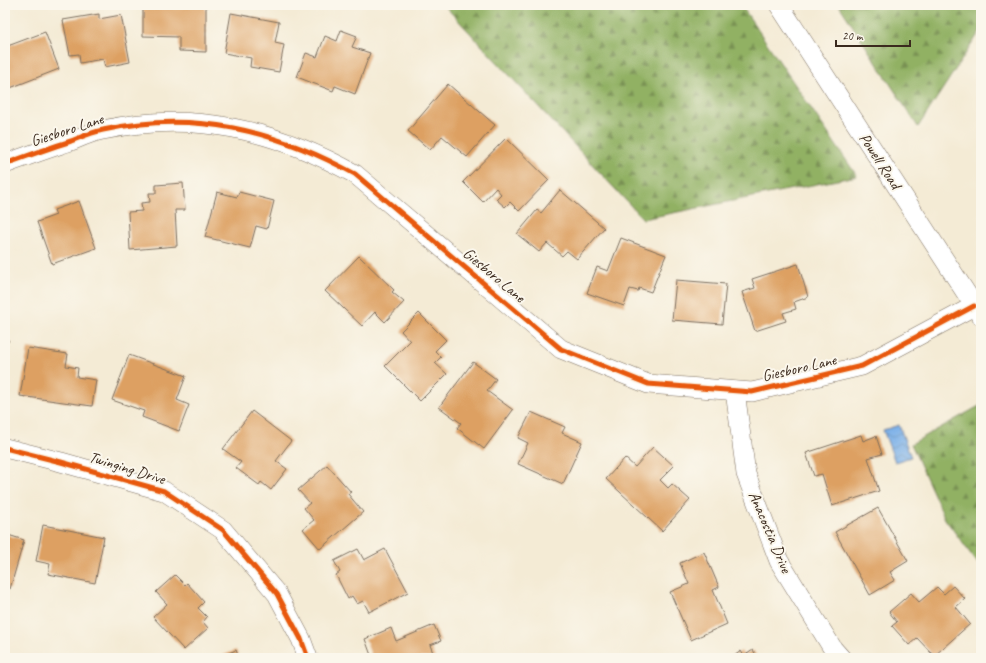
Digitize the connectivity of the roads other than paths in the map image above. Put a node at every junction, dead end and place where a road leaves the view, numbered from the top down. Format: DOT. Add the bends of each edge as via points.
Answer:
graph roads {
  1 [pos="779,5"];
  2 [pos="5,164"];
  3 [pos="978,311"];
  4 [pos="735,391"];
  5 [pos="5,448"];
  6 [pos="308,658"];
  7 [pos="841,658"];
  1 -- 3 [label="street, Powell Road"];
  2 -- 4 [label="street, Giesboro Lane" via="101,130 161,122 222,126 291,143 355,174 561,349 648,384"];
  3 -- 4 [label="street, Giesboro Lane" via="862,366 752,392"];
  4 -- 7 [label="street, Anacostia Drive" via="746,474 778,561"];
  5 -- 6 [label="street, Twinging Drive" via="164,492 223,530 277,594"];
}
